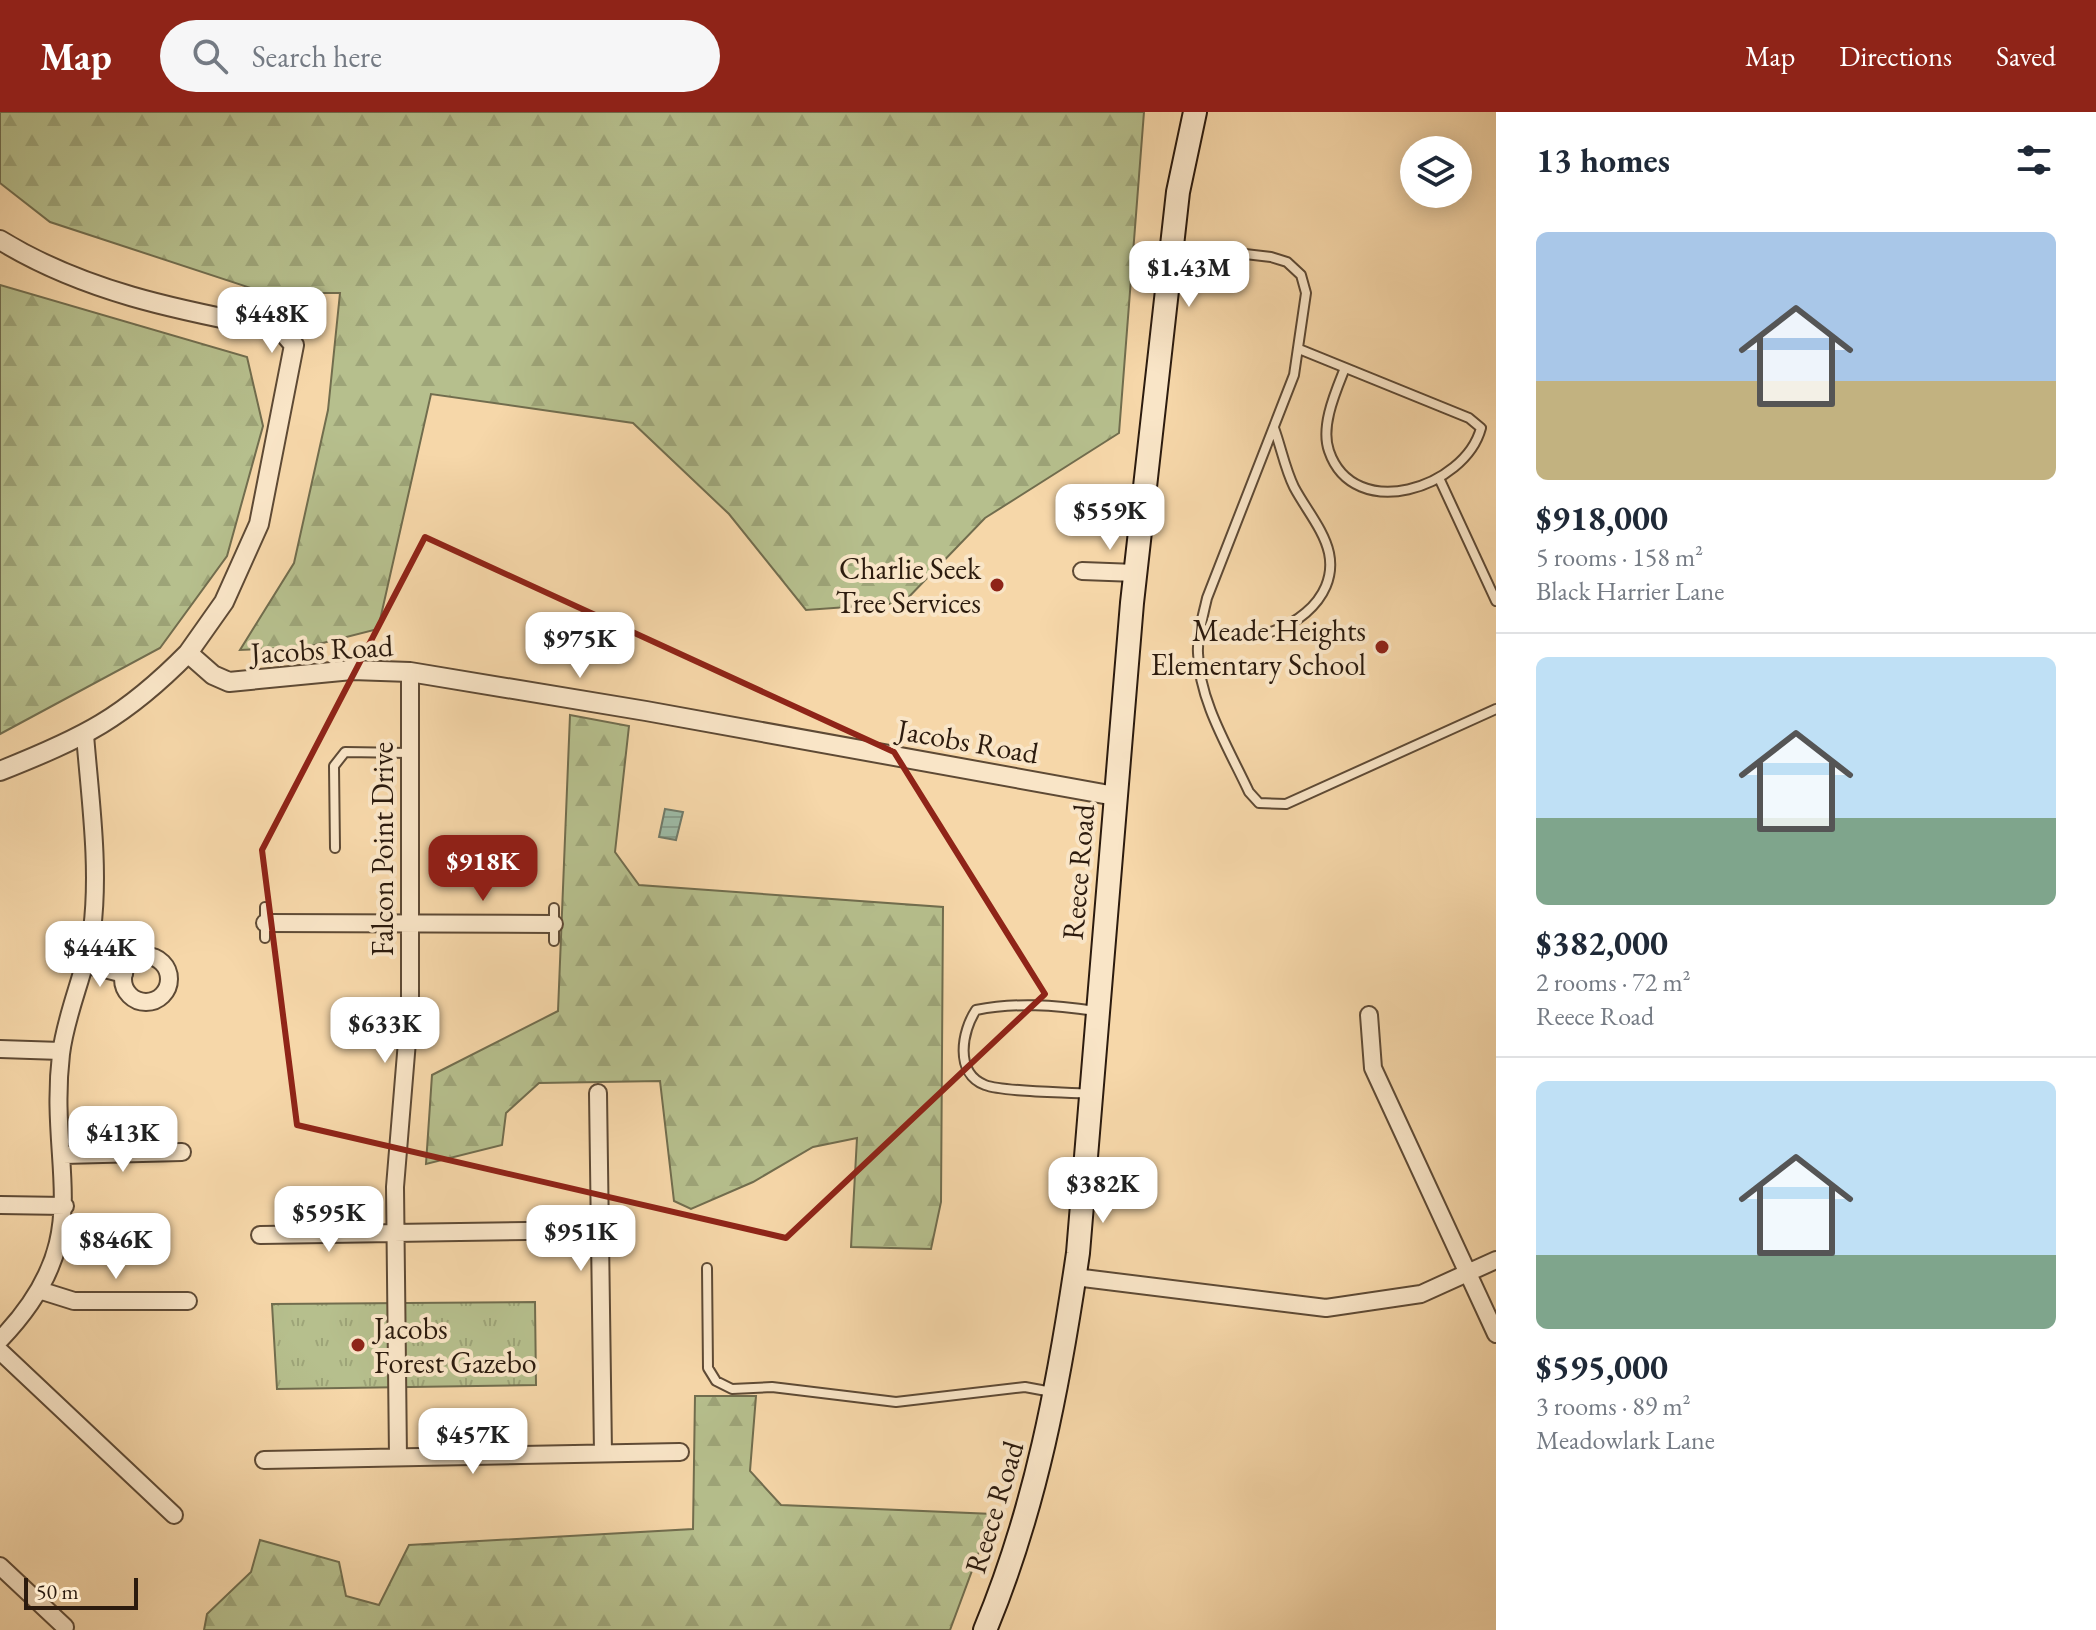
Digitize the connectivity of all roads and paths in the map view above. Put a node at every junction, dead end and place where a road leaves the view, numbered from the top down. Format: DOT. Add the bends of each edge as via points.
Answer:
graph roads {
  1 [pos="1195,112"];
  2 [pos="0,240"];
  3 [pos="1173,246"];
  4 [pos="1299,349"];
  5 [pos="1345,368"];
  6 [pos="1274,427"];
  7 [pos="1439,478"];
  8 [pos="1082,571"];
  9 [pos="1136,573"];
  10 [pos="1496,601"];
  11 [pos="1200,632"];
  12 [pos="188,653"];
  13 [pos="410,672"];
  14 [pos="1496,709"];
  15 [pos="85,735"];
  16 [pos="410,753"];
  17 [pos="0,771"];
  18 [pos="1115,796"];
  19 [pos="335,848"];
  20 [pos="265,923"];
  21 [pos="410,923"];
  22 [pos="554,925"];
  23 [pos="85,964"];
  24 [pos="124,974"];
  25 [pos="1096,1011"];
  26 [pos="1369,1015"];
  27 [pos="0,1049"];
  28 [pos="61,1051"];
  29 [pos="598,1093"];
  30 [pos="1090,1094"];
  31 [pos="182,1152"];
  32 [pos="63,1155"];
  33 [pos="0,1205"];
  34 [pos="65,1206"];
  35 [pos="599,1230"];
  36 [pos="396,1233"];
  37 [pos="260,1235"];
  38 [pos="1496,1260"];
  39 [pos="707,1268"];
  40 [pos="1468,1275"];
  41 [pos="1075,1277"];
  42 [pos="39,1290"];
  43 [pos="188,1301"];
  44 [pos="1496,1334"];
  45 [pos="0,1340"];
  46 [pos="0,1351"];
  47 [pos="1057,1393"];
  48 [pos="680,1452"];
  49 [pos="603,1453"];
  50 [pos="398,1457"];
  51 [pos="264,1460"];
  52 [pos="174,1515"];
  53 [pos="0,1566"];
  54 [pos="65,1627"];
  55 [pos="985,1630"];
  1 -- 3 [label="main road, Reece Road"];
  2 -- 12 [label="street" via="108,291 272,328 294,345 259,524 237,579"];
  3 -- 4 [label="lane" via="1287,262 1301,275 1306,293"];
  3 -- 9 [label="main road, Reece Road"];
  4 -- 5 [label="lane"];
  4 -- 6 [label="lane"];
  5 -- 7 [label="lane" via="1327,428 1328,451 1340,471 1361,488 1385,493"];
  5 -- 7 [label="lane" via="1469,418 1481,428 1463,462"];
  6 -- 11 [label="lane" via="1207,598"];
  6 -- 11 [label="lane" via="1293,484 1329,551 1331,574 1320,599 1292,623 1240,638"];
  7 -- 10 [label="lane"];
  8 -- 9 [label="street"];
  9 -- 18 [label="main road, Reece Road"];
  11 -- 14 [label="lane" via="1203,684 1249,792 1259,803 1286,804"];
  12 -- 13 [label="street, Jacobs Road" via="229,682 352,670"];
  12 -- 15 [label="street" via="147,693"];
  13 -- 16 [label="street, Falcon Point Drive"];
  13 -- 18 [label="street, Jacobs Road"];
  15 -- 17 [label="street"];
  15 -- 23 [label="street" via="94,895"];
  16 -- 19 [label="lane" via="345,752 338,757"];
  16 -- 21 [label="street, Falcon Point Drive"];
  18 -- 25 [label="main road, Reece Road"];
  20 -- 21 [label="street"];
  21 -- 22 [label="street"];
  21 -- 36 [label="street, Falcon Point Drive"];
  23 -- 24 [label="street"];
  23 -- 28 [label="street"];
  25 -- 30 [label="main road, Reece Road"];
  25 -- 30 [label="lane" via="1049,1004 976,1010 967,1024 963,1051 969,1074 985,1085"];
  26 -- 40 [label="street" via="1373,1068"];
  27 -- 28 [label="street"];
  28 -- 32 [label="street"];
  29 -- 35 [label="street"];
  30 -- 41 [label="main road, Reece Road"];
  31 -- 32 [label="street"];
  32 -- 34 [label="street"];
  33 -- 34 [label="street"];
  34 -- 42 [label="street" via="61,1236"];
  35 -- 36 [label="street"];
  35 -- 49 [label="street"];
  36 -- 37 [label="street"];
  36 -- 50 [label="street, Falcon Point Drive"];
  38 -- 40 [label="street"];
  39 -- 47 [label="lane" via="708,1368 716,1381 732,1389 772,1387 896,1402 1025,1387"];
  40 -- 41 [label="street" via="1421,1294 1326,1308"];
  40 -- 44 [label="street"];
  41 -- 47 [label="main road, Reece Road"];
  42 -- 43 [label="street" via="74,1301"];
  42 -- 45 [label="street"];
  46 -- 52 [label="street"];
  47 -- 55 [label="main road, Reece Road" via="1018,1541"];
  48 -- 49 [label="street"];
  49 -- 50 [label="street"];
  50 -- 51 [label="street"];
  53 -- 54 [label="street"];
}
